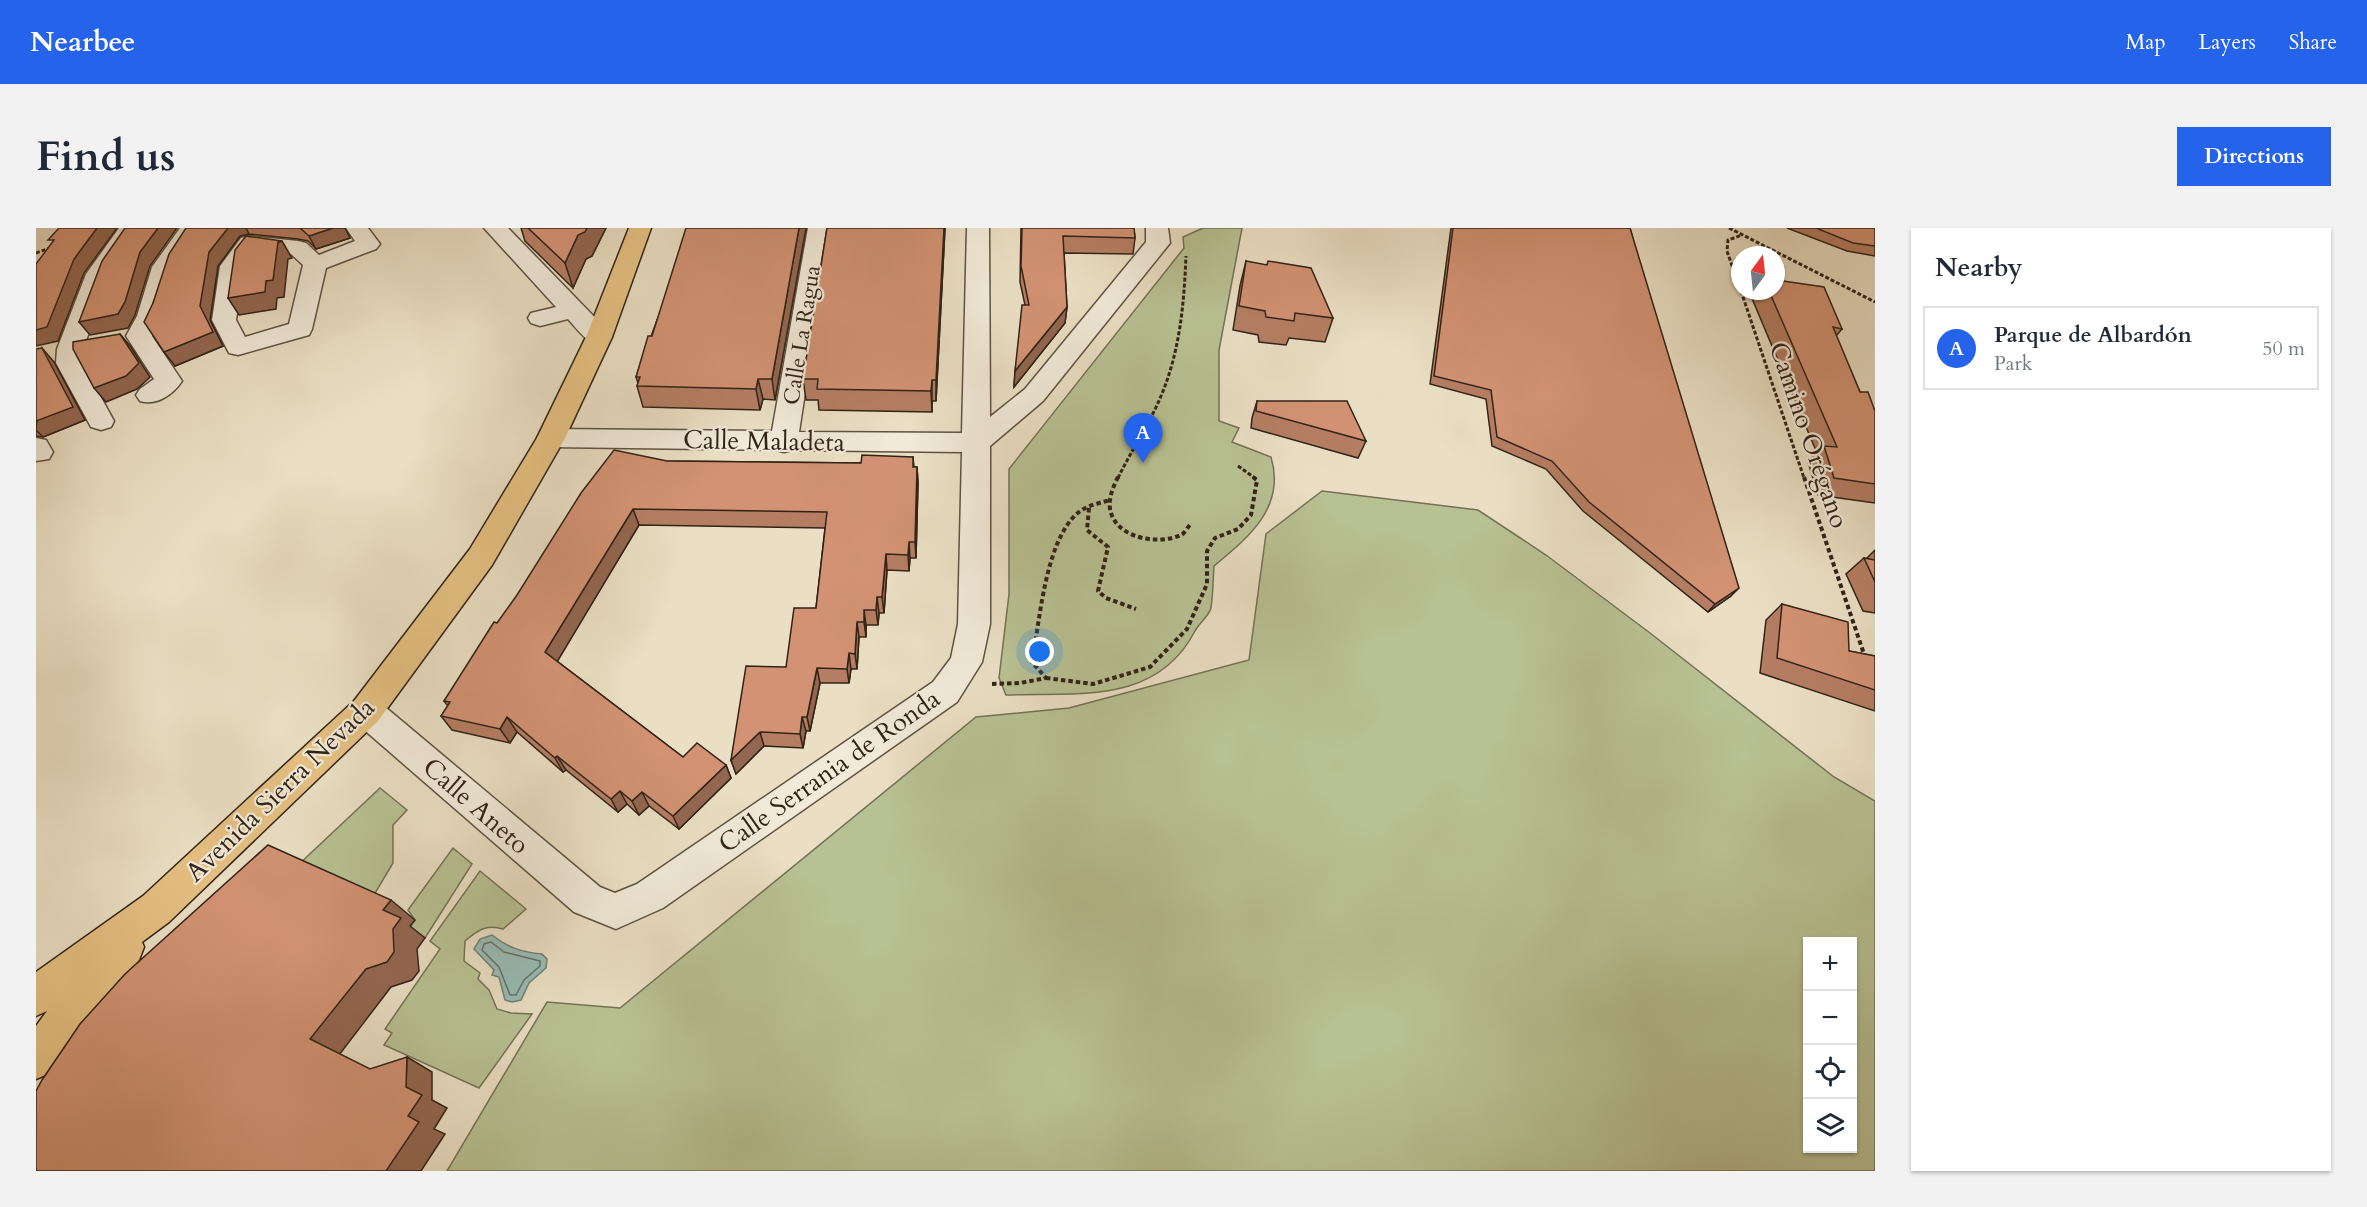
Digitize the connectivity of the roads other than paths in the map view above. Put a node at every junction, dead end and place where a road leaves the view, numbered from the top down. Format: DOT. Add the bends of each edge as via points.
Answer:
graph roads {
  1 [pos="131,228"];
  2 [pos="191,228"];
  3 [pos="495,228"];
  4 [pos="640,228"];
  5 [pos="819,228"];
  6 [pos="978,228"];
  7 [pos="1157,228"];
  8 [pos="363,236"];
  9 [pos="315,264"];
  10 [pos="574,310"];
  11 [pos="540,318"];
  12 [pos="599,337"];
  13 [pos="105,342"];
  14 [pos="41,355"];
  15 [pos="159,388"];
  16 [pos="101,421"];
  17 [pos="551,438"];
  18 [pos="784,442"];
  19 [pos="976,443"];
  20 [pos="366,711"];
  21 [pos="587,900"];
  22 [pos="156,909"];
  23 [pos="43,987"];
  24 [pos="36,1059"];
  1 -- 13 [label="street" via="98,274"];
  2 -- 13 [label="street" via="164,267 149,316"];
  3 -- 10 [label="street"];
  4 -- 12 [label="main road, Avenida Sierra Nevada"];
  5 -- 18 [label="street, Calle La Ragua"];
  6 -- 19 [label="street, Calle Serrania de Ronda"];
  7 -- 19 [label="street" via="1158,243 1034,395"];
  8 -- 9 [label="street"];
  9 -- 9 [label="street" via="298,248 249,243 232,266 224,320 238,346 300,329"];
  10 -- 11 [label="street"];
  10 -- 12 [label="street"];
  12 -- 17 [label="main road, Avenida Sierra Nevada"];
  13 -- 14 [label="street"];
  13 -- 15 [label="street"];
  13 -- 16 [label="street" via="69,363"];
  17 -- 18 [label="street, Calle Maladeta"];
  17 -- 20 [label="main road, Avenida Sierra Nevada" via="481,557"];
  18 -- 19 [label="street, Calle Maladeta"];
  19 -- 21 [label="street, Calle Serrania de Ronda" via="974,624 966,662 945,692 650,896 616,911"];
  20 -- 21 [label="street, Calle Aneto"];
  20 -- 22 [label="main road, Avenida Sierra Nevada"];
  22 -- 23 [label="main road, Avenida Sierra Nevada"];
  22 -- 24 [label="main road, Avenida Sierra Nevada"];
}
